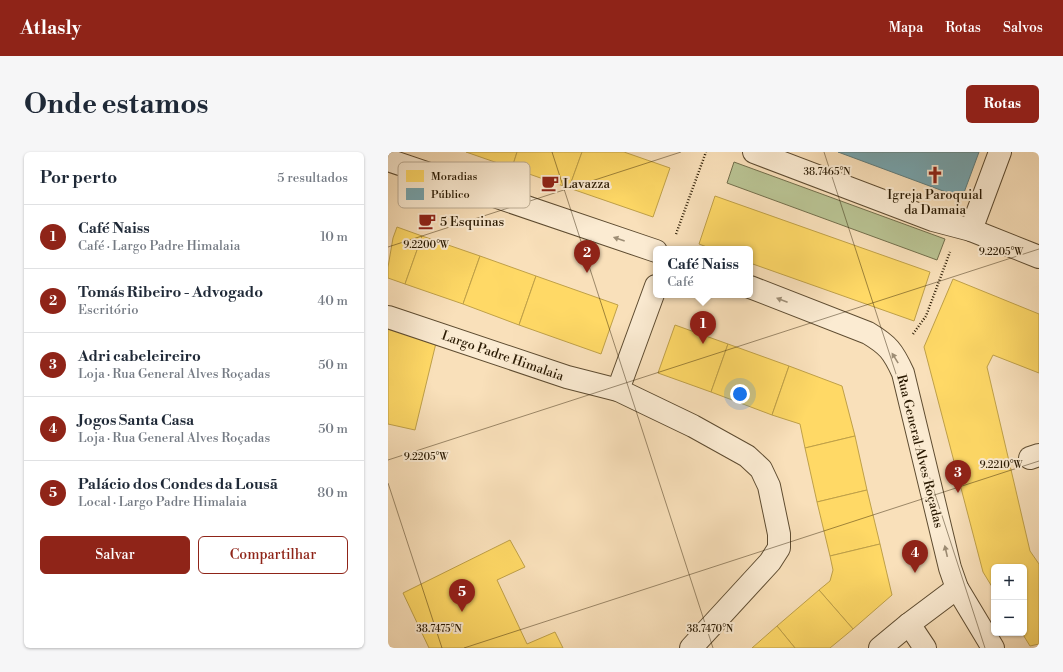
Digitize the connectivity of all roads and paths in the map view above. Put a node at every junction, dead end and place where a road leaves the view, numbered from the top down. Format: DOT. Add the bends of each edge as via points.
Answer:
graph roads {
  1 [pos="706,152"];
  2 [pos="754,152"];
  3 [pos="1000,152"];
  4 [pos="388,160"];
  5 [pos="398,163"];
  6 [pos="529,208"];
  7 [pos="971,230"];
  8 [pos="675,234"];
  9 [pos="653,250"];
  10 [pos="950,251"];
  11 [pos="1039,257"];
  12 [pos="753,288"];
  13 [pos="653,294"];
  14 [pos="926,316"];
  15 [pos="388,317"];
  16 [pos="618,390"];
  17 [pos="957,588"];
  18 [pos="909,624"];
  19 [pos="690,648"];
  20 [pos="880,648"];
  21 [pos="925,648"];
  22 [pos="993,648"];
  1 -- 8 [label="path"];
  2 -- 7 [label="street" via="934,220"];
  3 -- 7 [label="street"];
  5 -- 4 [label="street, one-way"];
  9 -- 6 [label="street, one-way"];
  7 -- 11 [label="street"];
  10 -- 14 [label="path"];
  17 -- 12 [label="street, Rua General Alves Roçadas, one-way" via="903,373 896,357 884,342 868,333"];
  13 -- 16 [label="street"];
  15 -- 16 [label="street, Largo Padre Himalaia" via="567,377"];
  16 -- 19 [label="street, Largo Padre Himalaia" via="693,426 747,456 761,469 769,486 779,534 779,548 770,562"];
  17 -- 18 [label="street"];
  17 -- 22 [label="street, Rua General Alves Roçadas"];
  18 -- 20 [label="street"];
  18 -- 21 [label="street"];
}
